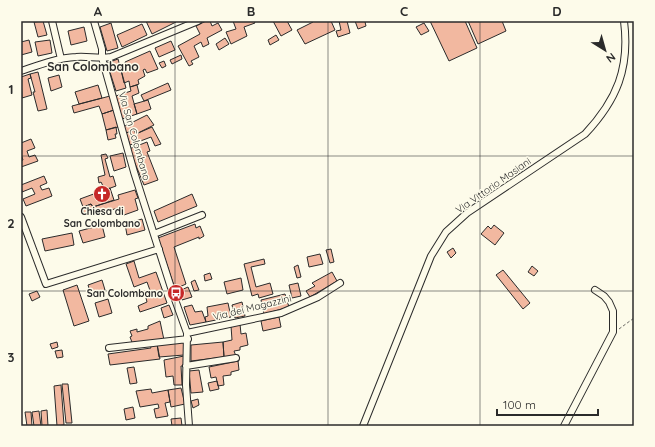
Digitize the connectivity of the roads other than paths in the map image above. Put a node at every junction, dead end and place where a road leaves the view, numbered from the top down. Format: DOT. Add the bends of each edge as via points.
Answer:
graph roads {
  1 [pos="52,21"];
  2 [pos="94,21"];
  3 [pos="198,21"];
  4 [pos="624,21"];
  5 [pos="102,58"];
  6 [pos="61,59"];
  7 [pos="21,71"];
  8 [pos="202,215"];
  9 [pos="21,217"];
  10 [pos="154,234"];
  11 [pos="158,249"];
  12 [pos="340,283"];
  13 [pos="595,290"];
  14 [pos="187,336"];
  15 [pos="109,348"];
  16 [pos="236,358"];
  17 [pos="186,366"];
  18 [pos="189,426"];
  19 [pos="363,426"];
  20 [pos="564,426"];
  1 -- 6 [label="street"];
  2 -- 5 [label="street, Via San Colombano"];
  3 -- 5 [label="street" via="117,55"];
  4 -- 19 [label="street, Via Vittorio Masiani" via="624,67 613,98 597,121 585,134 468,213 446,232 431,256"];
  5 -- 6 [label="street" via="78,56"];
  5 -- 10 [label="street, Via San Colombano"];
  6 -- 7 [label="street"];
  8 -- 10 [label="street"];
  9 -- 11 [label="street" via="46,284"];
  10 -- 11 [label="street, Via San Colombano"];
  11 -- 14 [label="street, Via San Colombano"];
  12 -- 14 [label="street, Via dei Magazzini" via="318,297 281,313"];
  13 -- 20 [label="street" via="609,302 613,332"];
  14 -- 15 [label="street, Via dei Magazzini"];
  14 -- 17 [label="street, Via San Colombano"];
  16 -- 17 [label="street"];
  17 -- 18 [label="street, Via San Colombano"];
}
